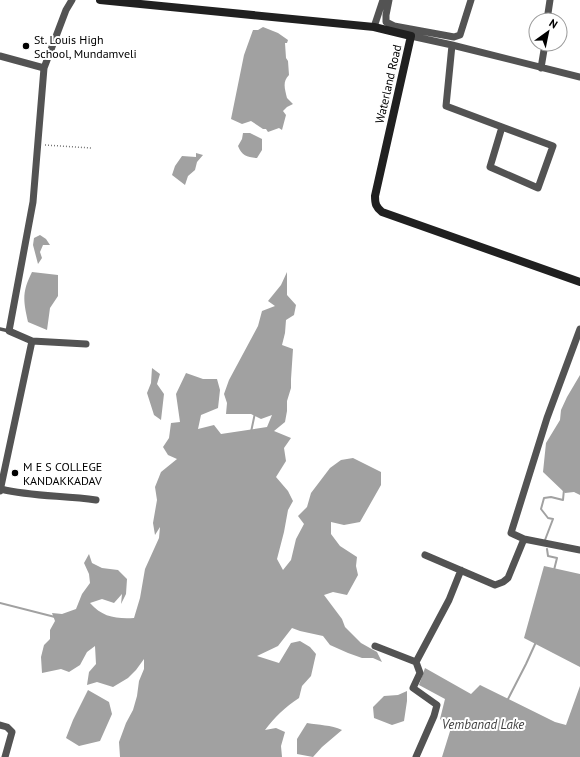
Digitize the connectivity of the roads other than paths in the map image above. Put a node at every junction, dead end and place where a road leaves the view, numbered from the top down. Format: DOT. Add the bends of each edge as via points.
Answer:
graph roads {
  1 [pos="72,0"];
  2 [pos="100,0"];
  3 [pos="383,0"];
  4 [pos="389,0"];
  5 [pos="471,0"];
  6 [pos="550,0"];
  7 [pos="548,12"];
  8 [pos="374,27"];
  9 [pos="411,36"];
  10 [pos="452,45"];
  11 [pos="544,52"];
  12 [pos="0,56"];
  13 [pos="44,68"];
  14 [pos="541,68"];
  15 [pos="580,79"];
  16 [pos="502,127"];
  17 [pos="580,282"];
  18 [pos="0,329"];
  19 [pos="580,329"];
  20 [pos="9,331"];
  21 [pos="32,341"];
  22 [pos="86,344"];
  23 [pos="1,486"];
  24 [pos="96,500"];
  25 [pos="524,539"];
  26 [pos="580,550"];
  27 [pos="425,555"];
  28 [pos="461,570"];
  29 [pos="375,646"];
  30 [pos="416,662"];
  31 [pos="0,725"];
  32 [pos="5,757"];
  33 [pos="416,757"];
  1 -- 13 [label="street"];
  2 -- 8 [label="main road, Waterland Road"];
  3 -- 8 [label="street"];
  4 -- 5 [label="street" via="386,22 394,26 454,37 460,35"];
  6 -- 7 [label="street"];
  8 -- 9 [label="main road, Waterland Road"];
  9 -- 10 [label="street"];
  9 -- 17 [label="main road, Waterland Road" via="375,196 377,208 382,212"];
  10 -- 14 [label="street"];
  10 -- 16 [label="street" via="446,106"];
  11 -- 14 [label="street"];
  12 -- 13 [label="street"];
  13 -- 20 [label="street" via="33,202"];
  14 -- 15 [label="street"];
  16 -- 16 [label="street" via="553,146 538,188 490,167"];
  18 -- 20 [label="lane"];
  19 -- 25 [label="street" via="546,418 511,533"];
  20 -- 21 [label="street"];
  21 -- 22 [label="street"];
  21 -- 23 [label="street"];
  23 -- 24 [label="street" via="18,493"];
  25 -- 26 [label="street"];
  25 -- 28 [label="street" via="504,582 495,585"];
  27 -- 28 [label="street"];
  28 -- 30 [label="street" via="449,600"];
  29 -- 30 [label="street"];
  30 -- 33 [label="street" via="420,673 413,688 437,705"];
  31 -- 32 [label="street" via="12,732"];
}
